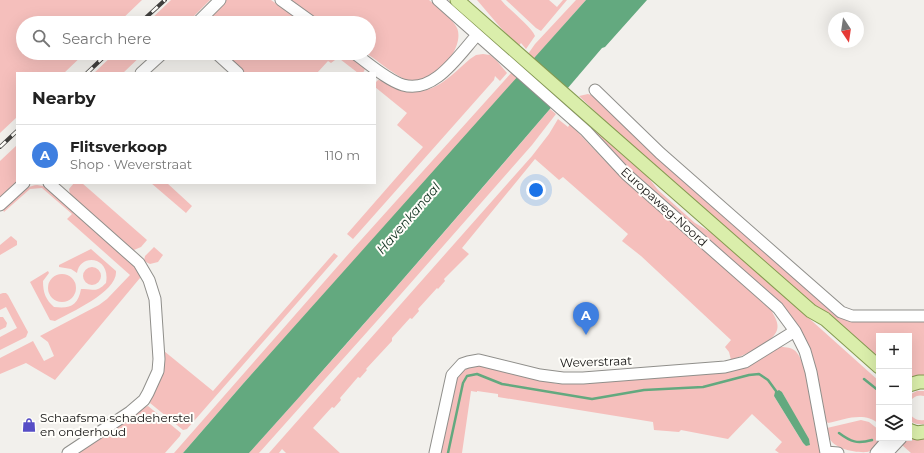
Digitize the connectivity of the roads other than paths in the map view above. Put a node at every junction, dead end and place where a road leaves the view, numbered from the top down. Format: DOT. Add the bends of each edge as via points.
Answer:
graph roads {
  1 [pos="220,0"];
  2 [pos="281,0"];
  3 [pos="438,0"];
  4 [pos="457,0"];
  5 [pos="472,0"];
  6 [pos="204,16"];
  7 [pos="303,16"];
  8 [pos="486,25"];
  9 [pos="477,35"];
  10 [pos="155,60"];
  11 [pos="224,60"];
  12 [pos="364,60"];
  13 [pos="142,72"];
  14 [pos="237,72"];
  15 [pos="595,90"];
  16 [pos="23,184"];
  17 [pos="50,184"];
  18 [pos="0,205"];
  19 [pos="811,311"];
  20 [pos="924,316"];
  21 [pos="795,331"];
  22 [pos="876,364"];
  23 [pos="876,373"];
  24 [pos="924,382"];
  25 [pos="912,384"];
  26 [pos="886,441"];
  27 [pos="901,441"];
  28 [pos="826,452"];
  29 [pos="68,453"];
  30 [pos="435,453"];
  31 [pos="838,453"];
  32 [pos="876,453"];
  33 [pos="887,453"];
  1 -- 6 [label="street"];
  2 -- 7 [label="street"];
  3 -- 9 [label="street, Europaweg-Noord"];
  4 -- 8 [label="main road, Europaweg-Noord"];
  5 -- 8 [label="main road"];
  8 -- 19 [label="main road, Europaweg-Noord"];
  9 -- 12 [label="street" via="439,77 417,87 392,80"];
  9 -- 21 [label="street, Europaweg-Noord" via="586,131 626,174 766,296"];
  10 -- 13 [label="street"];
  11 -- 14 [label="street"];
  15 -- 20 [label="street" via="660,153 841,312 852,316"];
  16 -- 18 [label="street"];
  17 -- 29 [label="street" via="139,263 153,289 156,305 158,371 144,400"];
  19 -- 22 [label="main road, Europaweg-Noord" via="825,319"];
  19 -- 23 [label="main road, Europaweg-Noord" via="820,323"];
  21 -- 28 [label="street, Europaweg-Noord" via="805,351 811,372"];
  21 -- 30 [label="street, Weverstraat" via="745,362 725,367 563,378 479,360 462,364 452,375"];
  24 -- 25 [label="main road"];
  26 -- 32 [label="street"];
  27 -- 33 [label="street"];
  28 -- 31 [label="street"];
}
